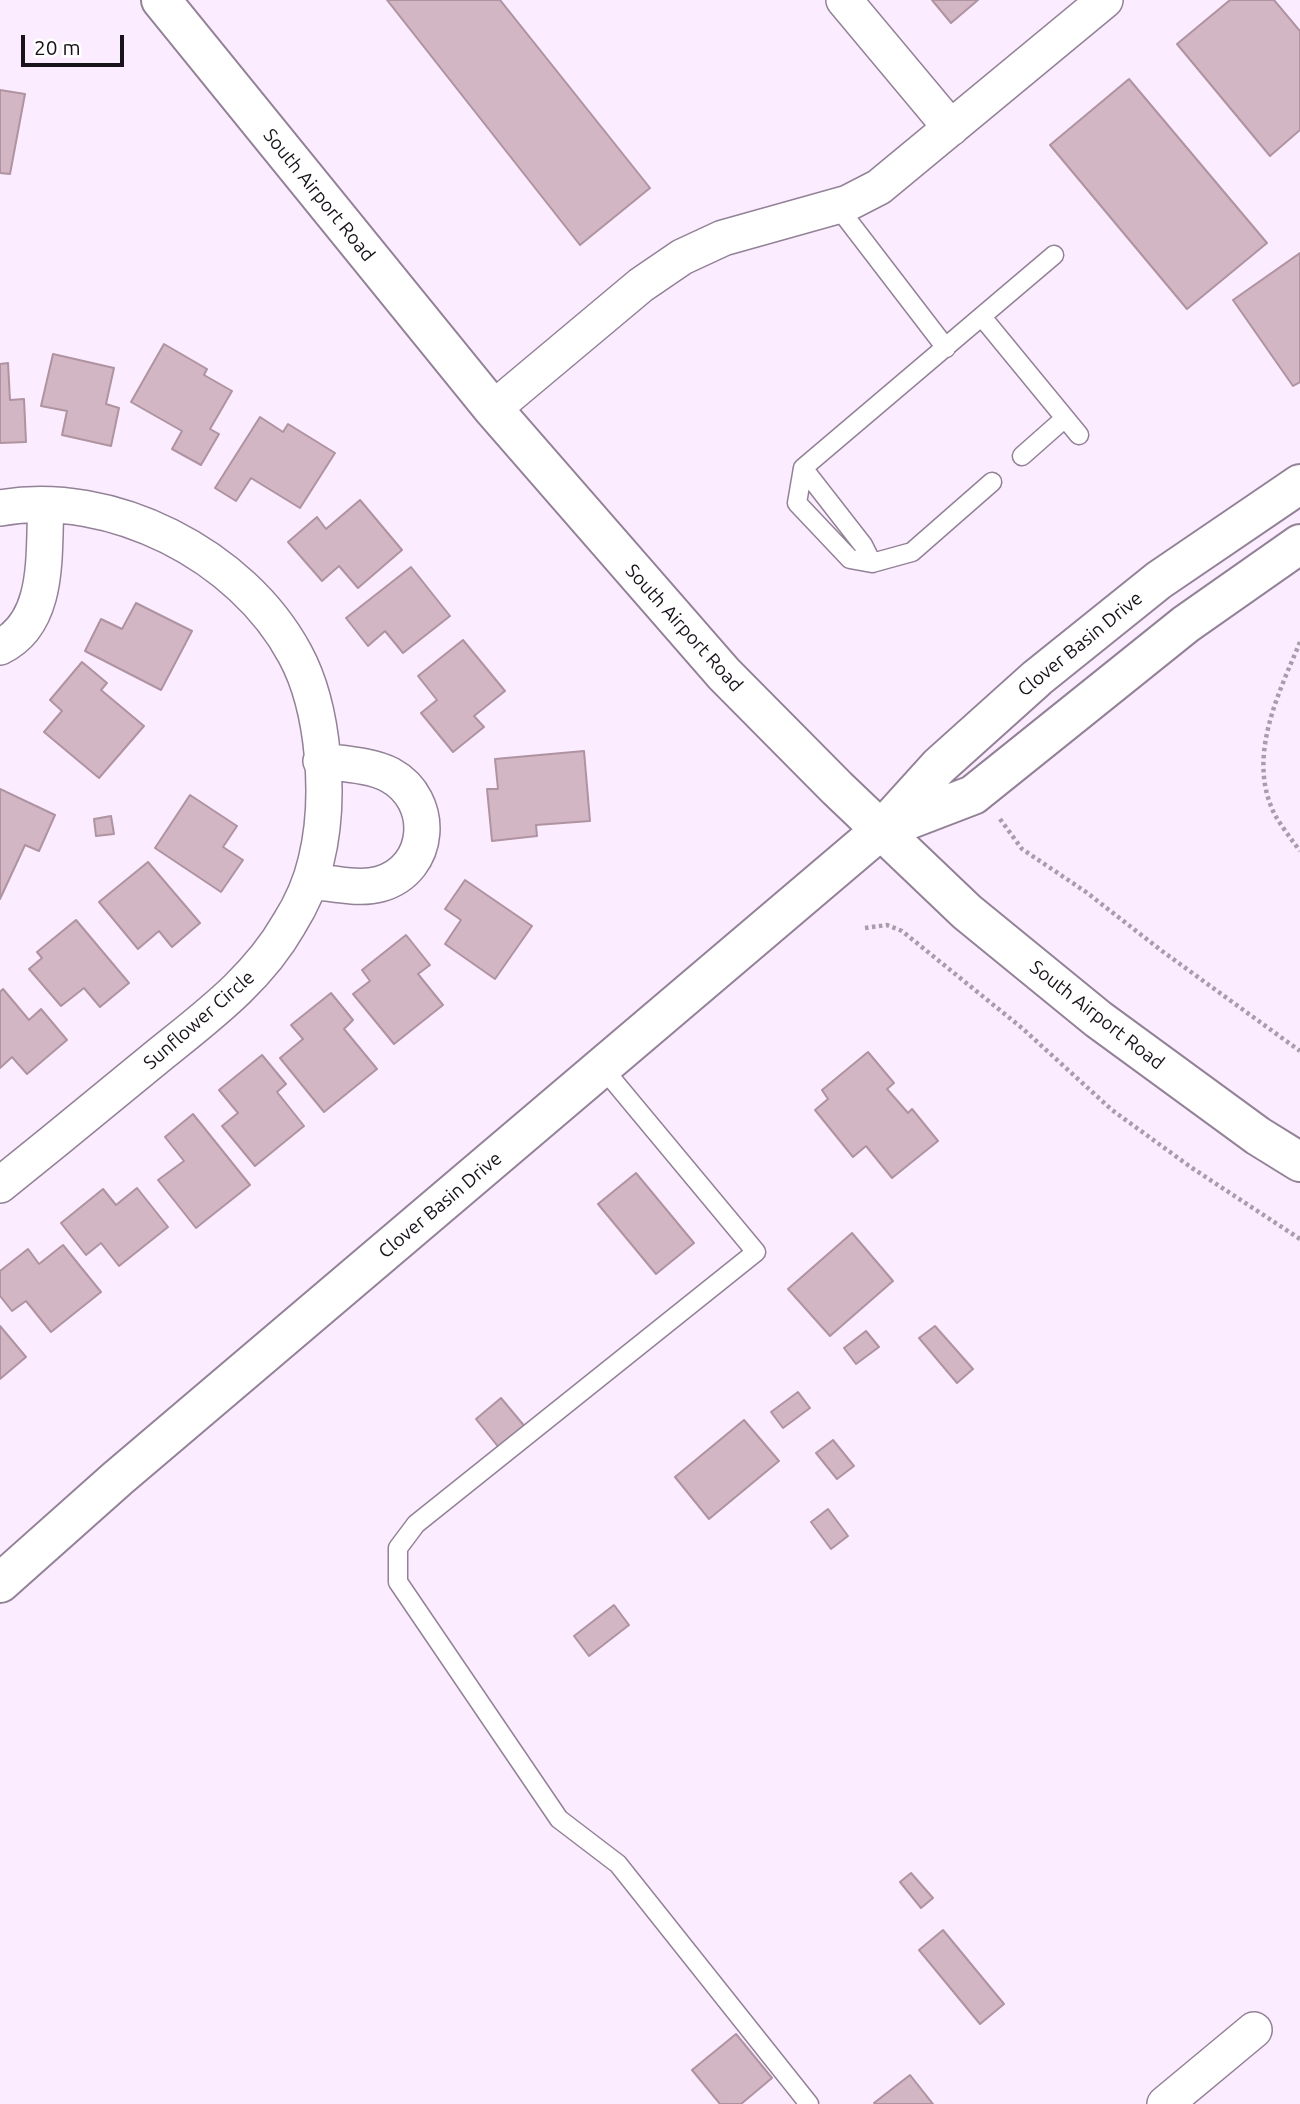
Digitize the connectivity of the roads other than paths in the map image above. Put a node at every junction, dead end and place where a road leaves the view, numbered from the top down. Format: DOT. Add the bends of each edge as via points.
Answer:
graph roads {
  1 [pos="161,0"];
  2 [pos="844,0"];
  3 [pos="1105,0"];
  4 [pos="951,128"];
  5 [pos="837,206"];
  6 [pos="1054,255"];
  7 [pos="982,317"];
  8 [pos="946,348"];
  9 [pos="493,409"];
  10 [pos="1065,418"];
  11 [pos="1079,435"];
  12 [pos="1021,456"];
  13 [pos="803,468"];
  14 [pos="992,482"];
  15 [pos="1300,484"];
  16 [pos="46,505"];
  17 [pos="0,508"];
  18 [pos="1300,544"];
  19 [pos="872,563"];
  20 [pos="0,648"];
  21 [pos="321,761"];
  22 [pos="881,830"];
  23 [pos="310,881"];
  24 [pos="603,1067"];
  25 [pos="1300,1162"];
  26 [pos="0,1185"];
  27 [pos="0,1583"];
  28 [pos="1254,2030"];
  29 [pos="809,2104"];
  30 [pos="1165,2104"];
  1 -- 9 [label="street, South Airport Road"];
  2 -- 4 [label="street"];
  3 -- 4 [label="street"];
  4 -- 5 [label="street" via="879,187"];
  5 -- 8 [label="lane"];
  5 -- 9 [label="street" via="723,238 682,257 640,285"];
  6 -- 7 [label="lane"];
  7 -- 8 [label="lane"];
  7 -- 10 [label="lane"];
  8 -- 13 [label="lane"];
  9 -- 22 [label="street, South Airport Road" via="724,674"];
  10 -- 11 [label="lane"];
  10 -- 12 [label="lane"];
  13 -- 19 [label="lane"];
  13 -- 19 [label="lane" via="797,503 850,559"];
  14 -- 19 [label="lane" via="912,552"];
  15 -- 22 [label="street, Clover Basin Drive" via="1159,580 1037,678 939,766"];
  16 -- 17 [label="street, Sunflower Circle"];
  16 -- 20 [label="street" via="34,611 23,631"];
  16 -- 21 [label="street, Sunflower Circle" via="77,506 140,525 186,547 240,586 276,626 301,666 314,706"];
  18 -- 22 [label="street, Clover Basin Drive" via="1186,625 972,795"];
  21 -- 23 [label="street, Sunflower Circle" via="323,815"];
  21 -- 23 [label="street" via="393,777 417,802 423,827 411,860 384,883 365,886"];
  22 -- 24 [label="street, Clover Basin Drive"];
  22 -- 25 [label="street, South Airport Road" via="967,912 1098,1018"];
  23 -- 26 [label="street, Sunflower Circle" via="290,923 249,980"];
  24 -- 27 [label="street, Clover Basin Drive"];
  24 -- 29 [label="lane" via="756,1252 416,1524 398,1548 398,1582 559,1819 618,1864"];
  28 -- 30 [label="street"];
}
